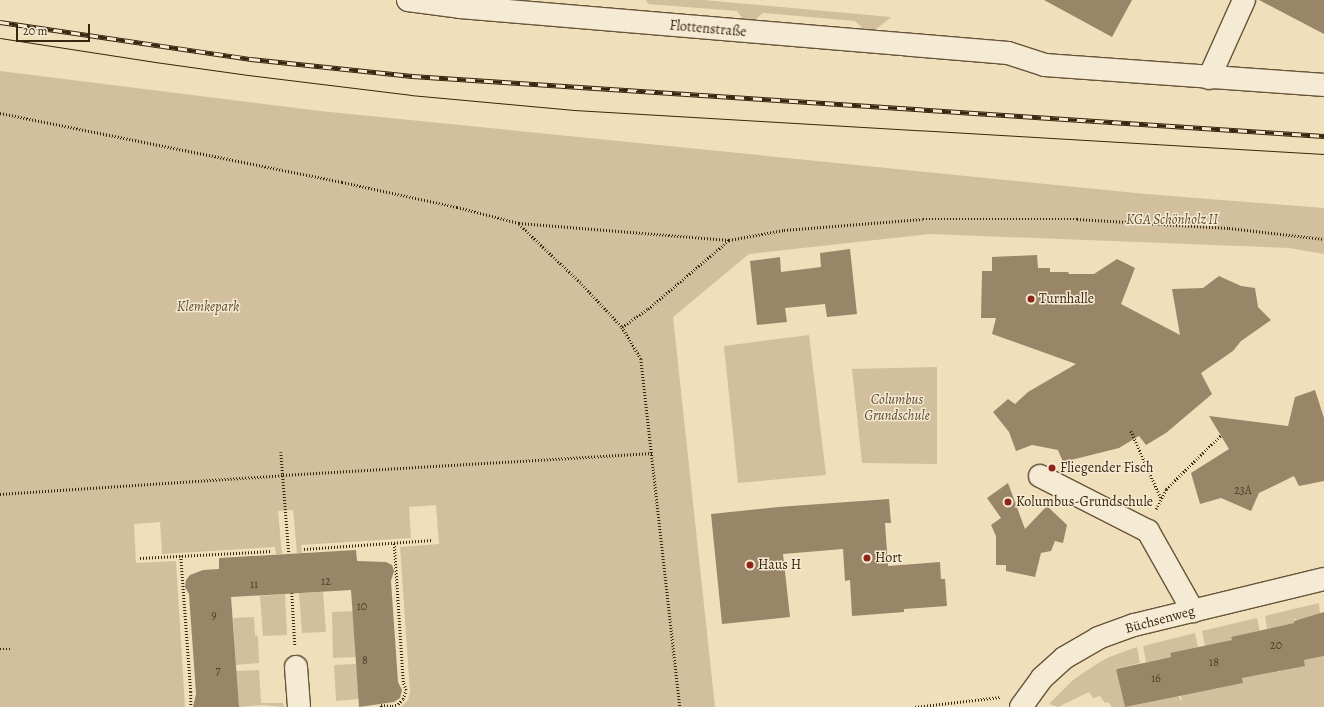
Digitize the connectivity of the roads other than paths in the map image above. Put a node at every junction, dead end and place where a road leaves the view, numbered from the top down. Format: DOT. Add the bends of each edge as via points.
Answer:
graph roads {
  1 [pos="408,0"];
  2 [pos="1244,0"];
  3 [pos="1209,78"];
  4 [pos="1324,85"];
  5 [pos="1040,476"];
  6 [pos="1324,579"];
  7 [pos="1193,611"];
  8 [pos="296,667"];
  9 [pos="1014,702"];
  10 [pos="299,707"];
  1 -- 3 [label="street, Flottenstraße" via="460,7 1008,53 1045,65"];
  2 -- 3 [label="street"];
  3 -- 4 [label="street, Flottenstraße"];
  5 -- 7 [label="street" via="1148,531"];
  6 -- 7 [label="street, Büchsenweg"];
  7 -- 9 [label="street, Büchsenweg" via="1134,625 1098,638 1064,658"];
  8 -- 10 [label="street"];
}
